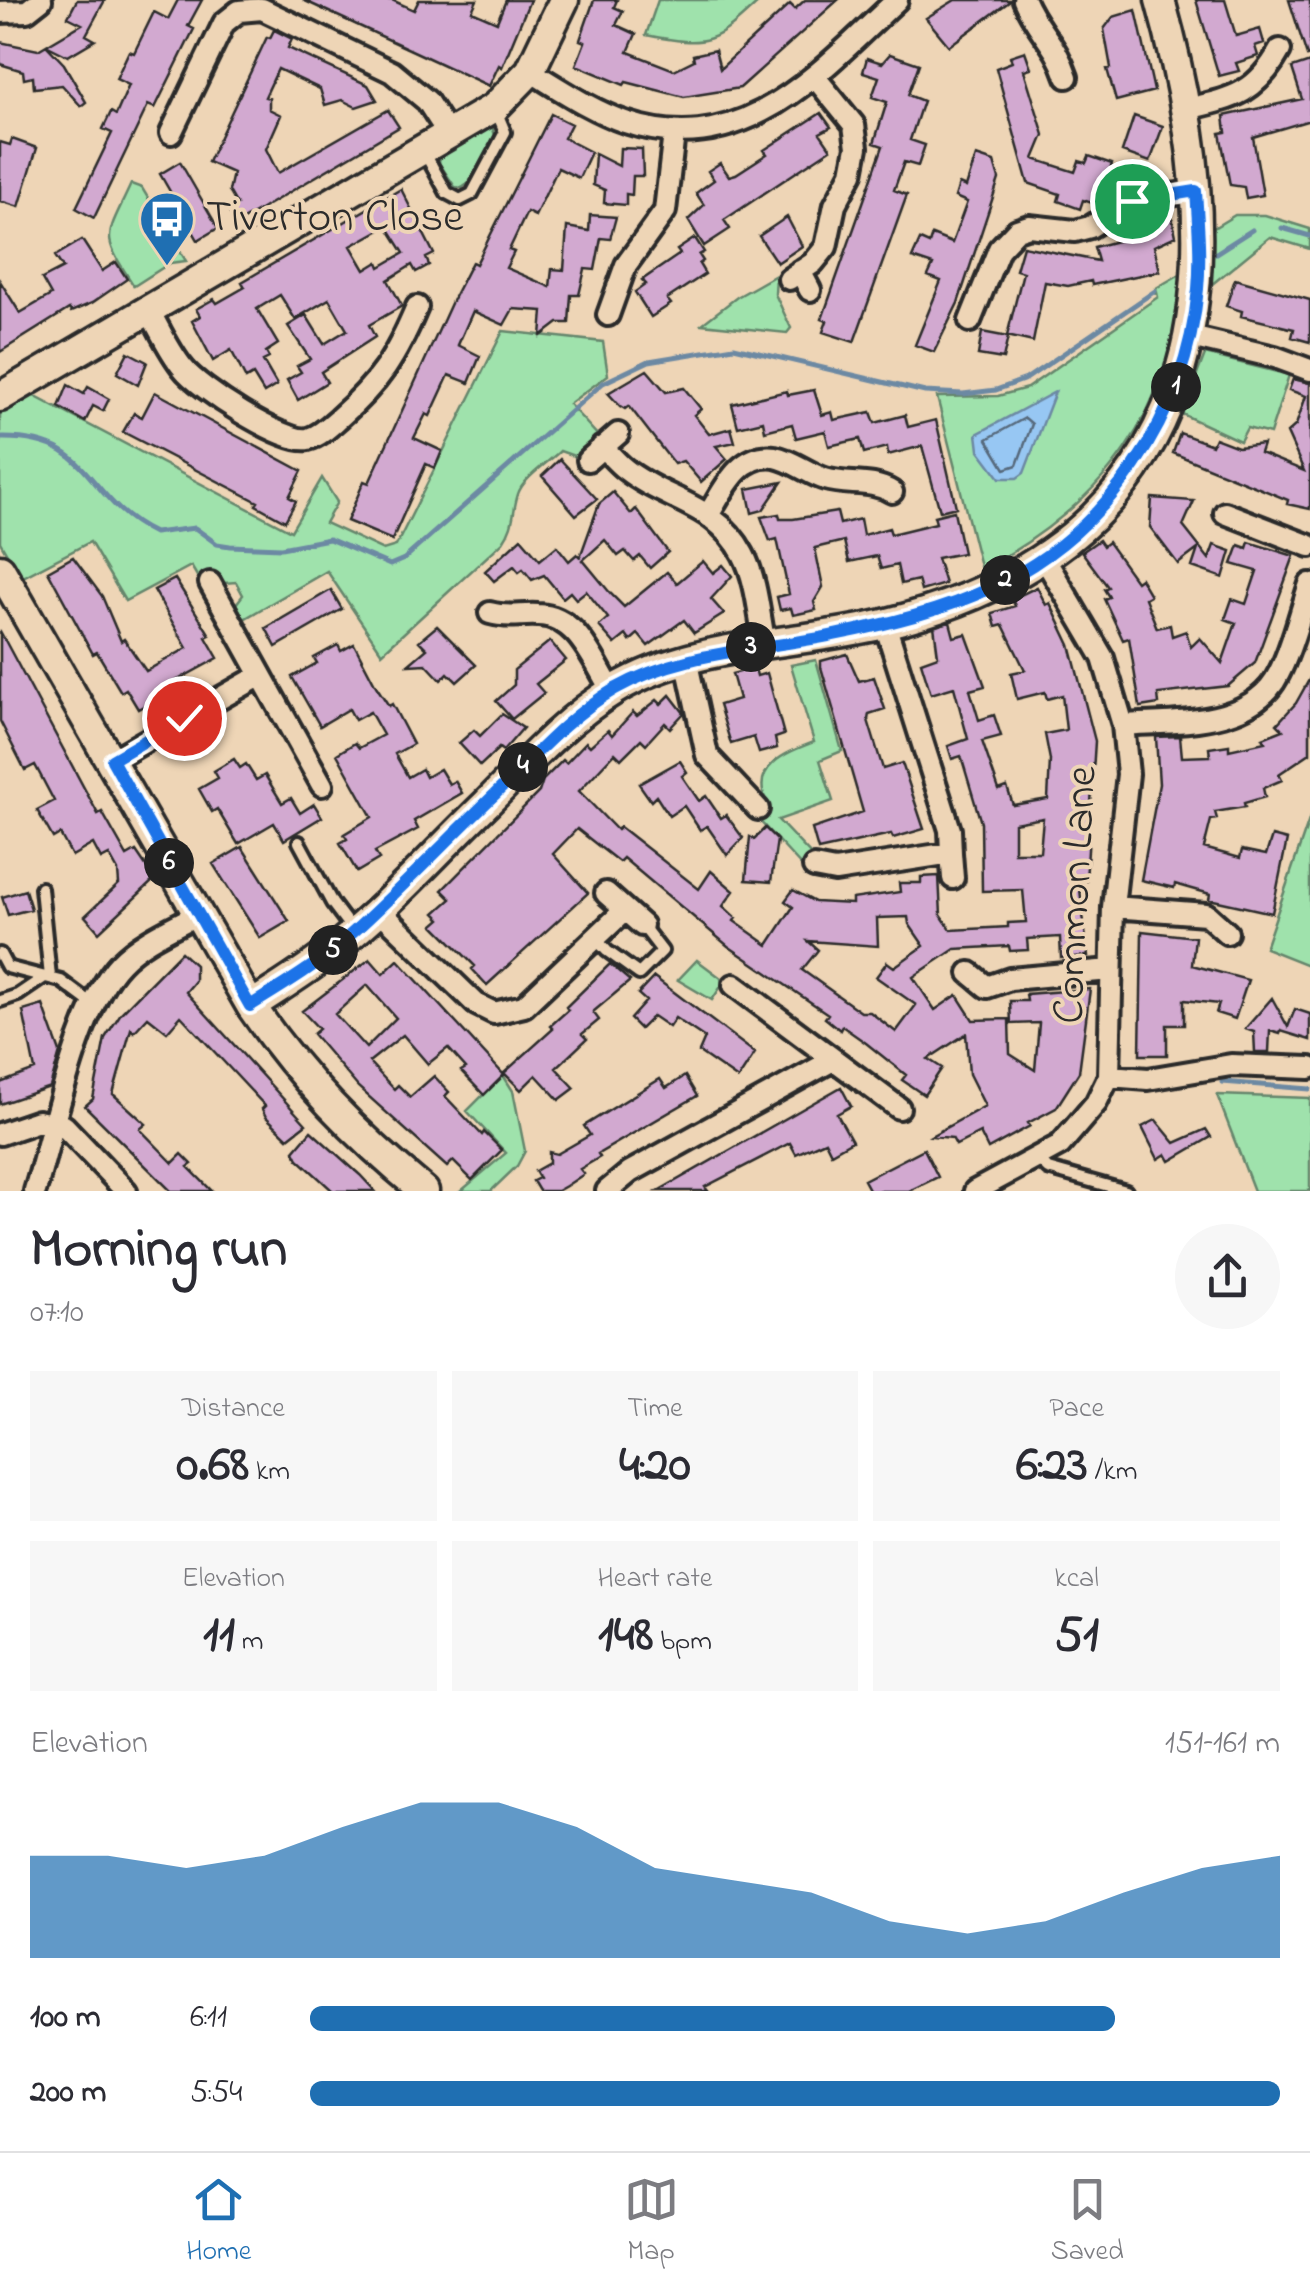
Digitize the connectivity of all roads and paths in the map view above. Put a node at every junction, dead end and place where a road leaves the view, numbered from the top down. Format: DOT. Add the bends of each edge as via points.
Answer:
graph roads {
  1 [pos="41,0"];
  2 [pos="564,0"];
  3 [pos="1024,0"];
  4 [pos="1160,0"];
  5 [pos="889,3"];
  6 [pos="0,12"];
  7 [pos="1280,50"];
  8 [pos="530,70"];
  9 [pos="814,76"];
  10 [pos="1066,77"];
  11 [pos="495,107"];
  12 [pos="1186,108"];
  13 [pos="171,132"];
  14 [pos="674,132"];
  15 [pos="449,134"];
  16 [pos="423,150"];
  17 [pos="1196,191"];
  18 [pos="799,280"];
  19 [pos="418,306"];
  20 [pos="148,309"];
  21 [pos="608,315"];
  22 [pos="970,321"];
  23 [pos="1191,337"];
  24 [pos="1310,370"];
  25 [pos="0,398"];
  26 [pos="603,447"];
  27 [pos="892,492"];
  28 [pos="1225,513"];
  29 [pos="709,514"];
  30 [pos="1310,546"];
  31 [pos="1043,556"];
  32 [pos="0,569"];
  33 [pos="1310,584"];
  34 [pos="222,590"];
  35 [pos="490,614"];
  36 [pos="885,624"];
  37 [pos="764,645"];
  38 [pos="686,659"];
  39 [pos="260,674"];
  40 [pos="612,691"];
  41 [pos="1123,725"];
  42 [pos="112,760"];
  43 [pos="322,785"];
  44 [pos="758,809"];
  45 [pos="299,842"];
  46 [pos="951,853"];
  47 [pos="814,867"];
  48 [pos="953,878"];
  49 [pos="40,888"];
  50 [pos="606,893"];
  51 [pos="1112,907"];
  52 [pos="378,909"];
  53 [pos="625,910"];
  54 [pos="198,914"];
  55 [pos="642,925"];
  56 [pos="353,932"];
  57 [pos="1227,933"];
  58 [pos="595,938"];
  59 [pos="0,954"];
  60 [pos="1110,970"];
  61 [pos="970,973"];
  62 [pos="48,977"];
  63 [pos="734,985"];
  64 [pos="0,1001"];
  65 [pos="92,1004"];
  66 [pos="250,1006"];
  67 [pos="833,1060"];
  68 [pos="1310,1068"];
  69 [pos="1108,1076"];
  70 [pos="898,1108"];
  71 [pos="56,1124"];
  72 [pos="0,1134"];
  73 [pos="1037,1158"];
  74 [pos="35,1191"];
  75 [pos="126,1191"];
  76 [pos="424,1191"];
  77 [pos="607,1191"];
  78 [pos="975,1191"];
  79 [pos="1126,1191"];
  1 -- 6 [label="street" via="27,12"];
  2 -- 8 [label="street"];
  3 -- 10 [label="street" via="1058,50"];
  4 -- 12 [label="street"];
  5 -- 9 [label="street"];
  7 -- 12 [label="street" via="1264,76 1238,96"];
  8 -- 11 [label="street"];
  8 -- 14 [label="street" via="620,120"];
  9 -- 14 [label="street" via="734,126"];
  9 -- 18 [label="street" via="854,125 857,148 826,247"];
  11 -- 15 [label="street"];
  11 -- 16 [label="lane" via="504,132 472,194 460,200 447,193"];
  12 -- 17 [label="street"];
  13 -- 15 [label="street" via="224,23 240,11 262,9 392,72 428,101"];
  14 -- 21 [label="street" via="665,210 626,264"];
  15 -- 16 [label="street"];
  16 -- 20 [label="street"];
  17 -- 22 [label="street" via="1132,201 1090,227 1017,230 999,249"];
  17 -- 23 [label="street" via="1199,265"];
  19 -- 20 [label="street" via="377,384 305,440 280,434 200,386"];
  20 -- 25 [label="street"];
  23 -- 24 [label="street"];
  23 -- 31 [label="street" via="1168,407 1136,464 1107,501"];
  26 -- 29 [label="street" via="626,471"];
  27 -- 29 [label="street" via="876,483 828,480 775,458 752,460 734,473"];
  28 -- 30 [label="street"];
  29 -- 37 [label="street" via="744,556"];
  31 -- 36 [label="street" via="996,586"];
  31 -- 41 [label="street, Common Lane" via="1103,658"];
  32 -- 42 [label="street"];
  33 -- 41 [label="street" via="1278,677 1252,703 1218,718"];
  34 -- 39 [label="street"];
  35 -- 40 [label="street" via="540,614 572,626"];
  36 -- 37 [label="street"];
  36 -- 46 [label="street" via="950,830"];
  37 -- 38 [label="street"];
  38 -- 40 [label="street"];
  38 -- 44 [label="street" via="707,755"];
  39 -- 42 [label="street"];
  39 -- 43 [label="street"];
  40 -- 52 [label="street" via="560,731"];
  41 -- 51 [label="street, Common Lane" via="1128,774"];
  42 -- 54 [label="street"];
  45 -- 56 [label="lane"];
  46 -- 47 [label="street" via="835,872"];
  46 -- 48 [label="street"];
  49 -- 62 [label="lane"];
  50 -- 53 [label="street"];
  51 -- 57 [label="street" via="1206,914"];
  51 -- 60 [label="street, Common Lane"];
  52 -- 56 [label="street"];
  52 -- 58 [label="street" via="476,1004 494,1013 524,1006"];
  53 -- 55 [label="street"];
  53 -- 58 [label="street"];
  54 -- 65 [label="street" via="121,962"];
  54 -- 66 [label="street"];
  55 -- 58 [label="lane" via="662,951 639,974"];
  56 -- 66 [label="street"];
  59 -- 62 [label="lane" via="7,967"];
  60 -- 61 [label="street" via="987,987"];
  60 -- 69 [label="street, Common Lane"];
  62 -- 64 [label="lane"];
  62 -- 65 [label="lane"];
  63 -- 67 [label="street"];
  65 -- 71 [label="street"];
  66 -- 76 [label="street" via="343,1121"];
  67 -- 70 [label="street"];
  67 -- 77 [label="street"];
  68 -- 69 [label="street" via="1231,1065 1148,1079"];
  69 -- 73 [label="street, Common Lane" via="1081,1123"];
  71 -- 72 [label="street" via="38,1121"];
  71 -- 74 [label="street"];
  71 -- 75 [label="street"];
  73 -- 78 [label="street, Common Lane"];
  73 -- 79 [label="lane" via="1048,1169"];
}
